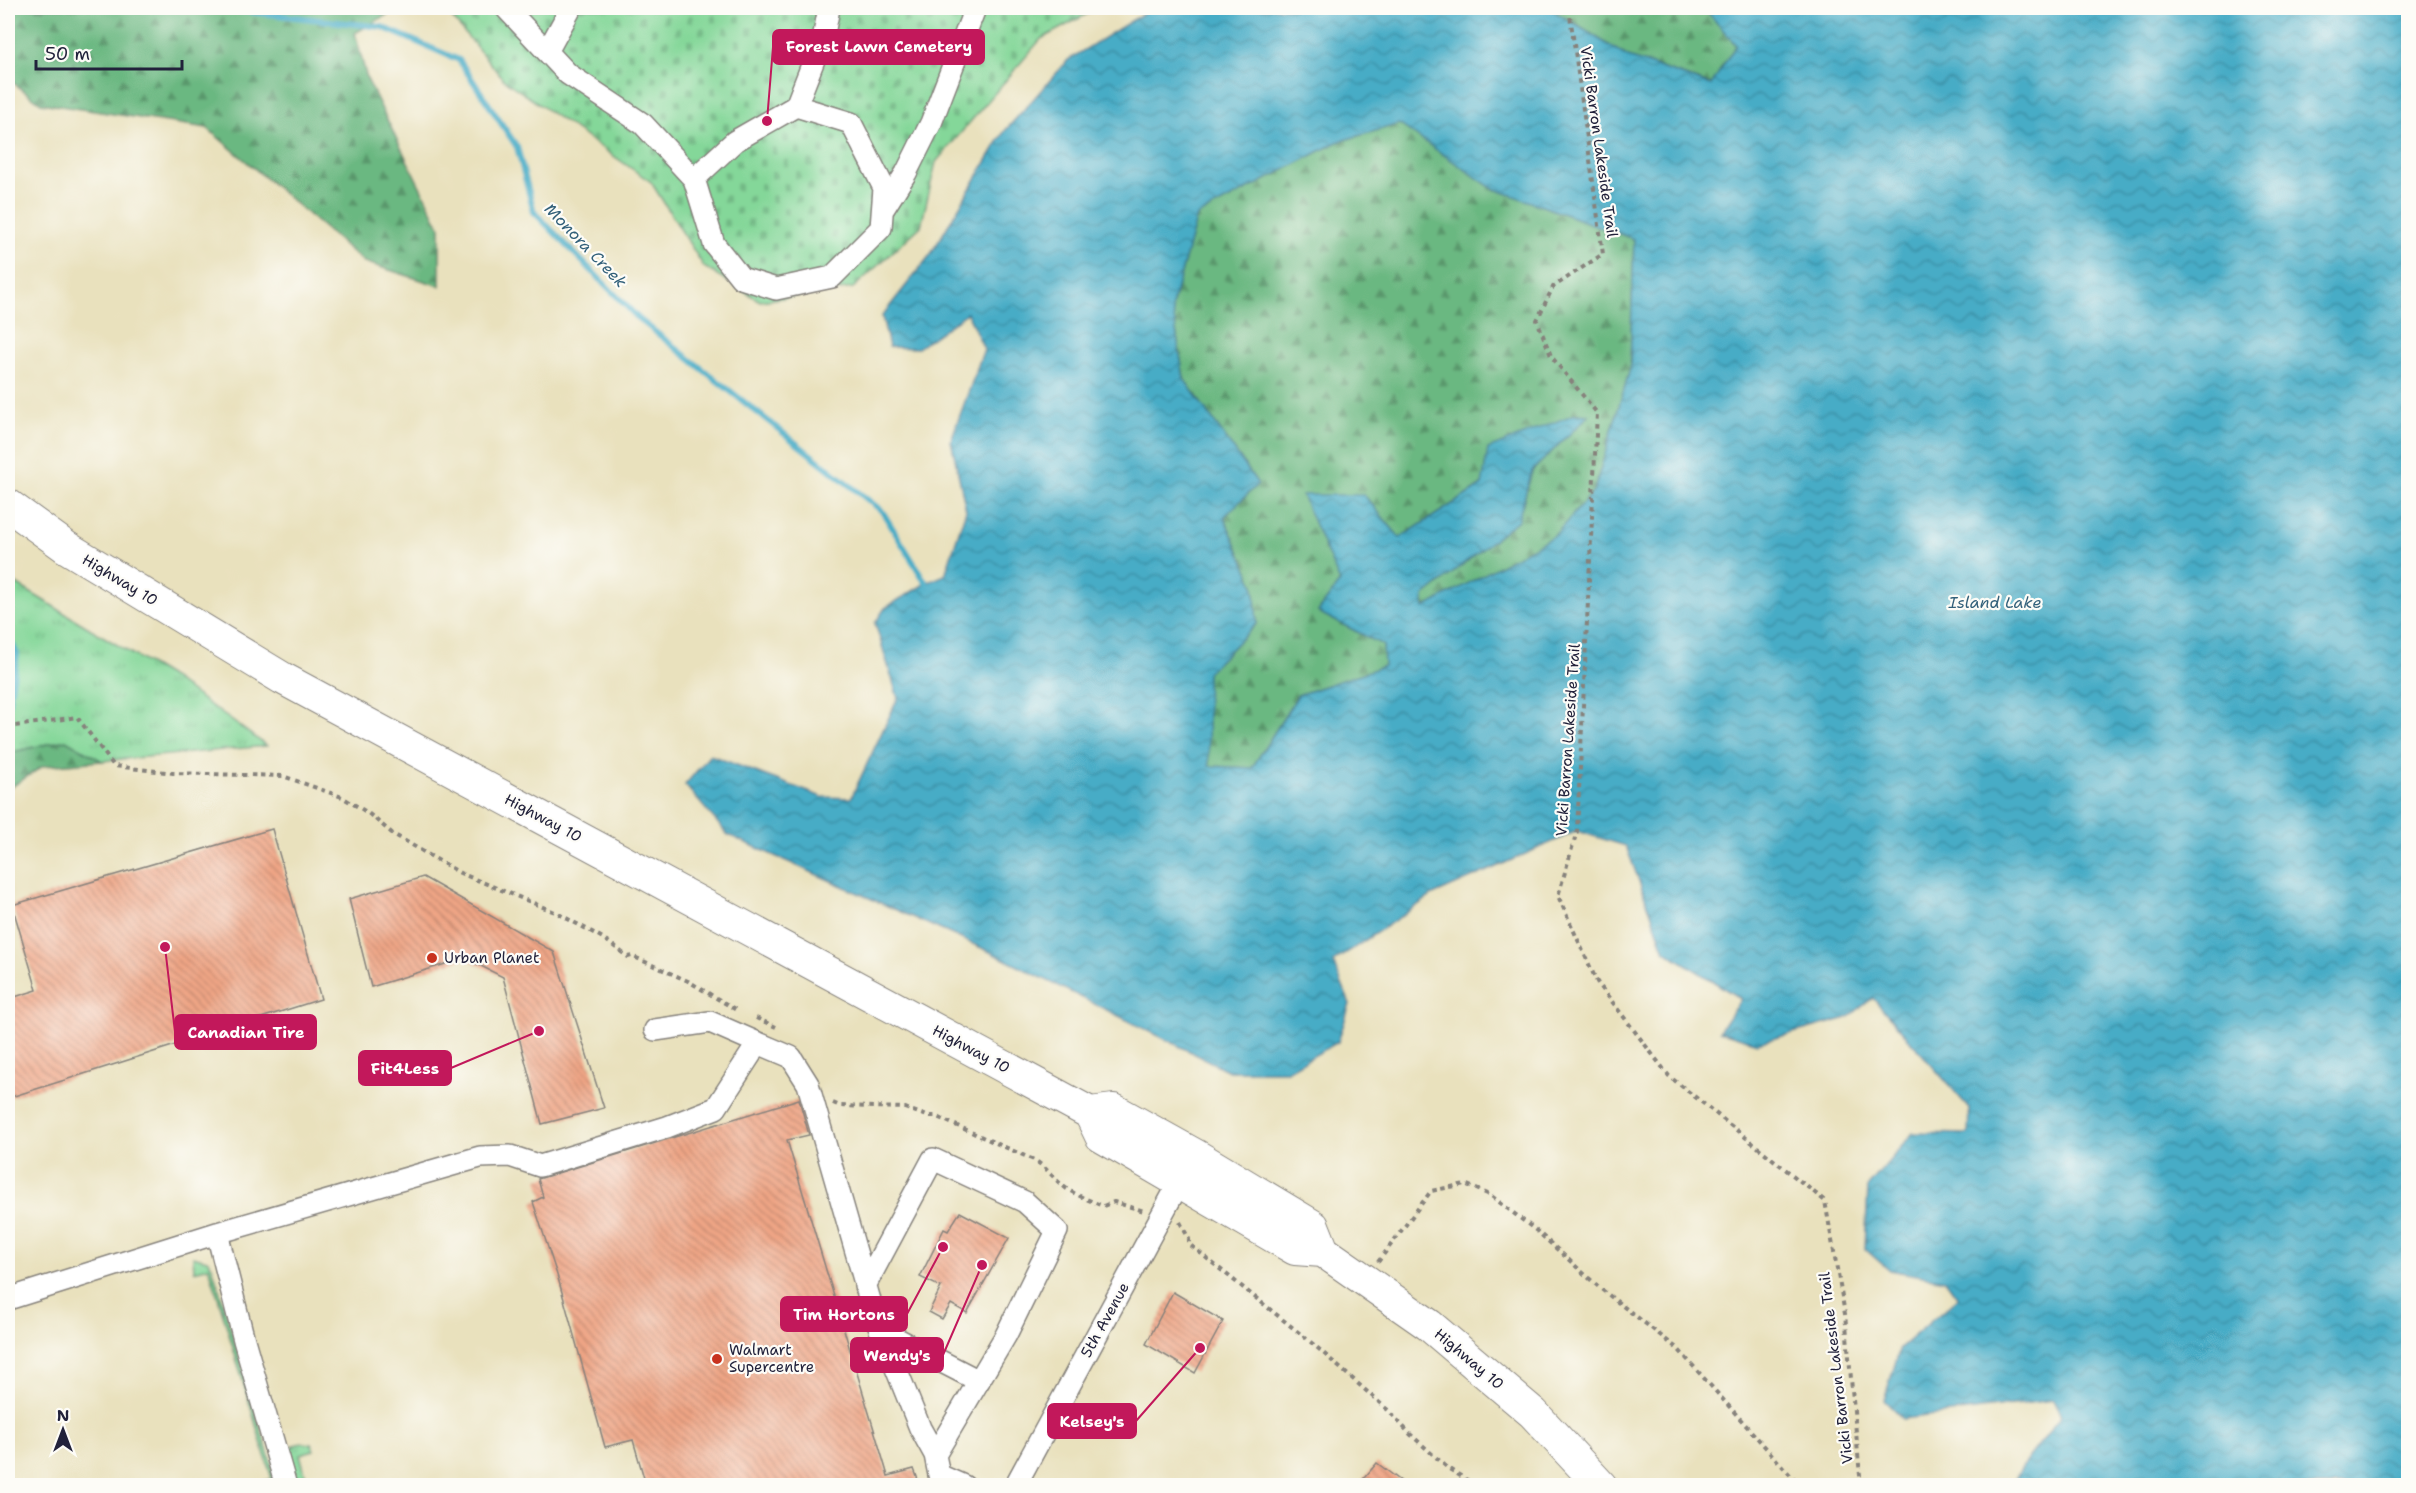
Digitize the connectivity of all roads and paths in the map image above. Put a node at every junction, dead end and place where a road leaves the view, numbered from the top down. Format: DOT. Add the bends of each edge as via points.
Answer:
graph roads {
  1 [pos="506,8"];
  2 [pos="571,8"];
  3 [pos="829,8"];
  4 [pos="1569,8"];
  5 [pos="975,9"];
  6 [pos="548,50"];
  7 [pos="796,106"];
  8 [pos="694,179"];
  9 [pos="882,210"];
  10 [pos="8,505"];
  11 [pos="655,1030"];
  12 [pos="758,1043"];
  13 [pos="1187,1168"];
  14 [pos="217,1233"];
  15 [pos="1366,1279"];
  16 [pos="865,1286"];
  17 [pos="8,1299"];
  18 [pos="880,1330"];
  19 [pos="979,1381"];
  20 [pos="935,1455"];
  21 [pos="936,1480"];
  22 [pos="285,1485"];
  23 [pos="964,1485"];
  24 [pos="1015,1485"];
  25 [pos="1601,1485"];
  26 [pos="1800,1485"];
  27 [pos="1861,1485"];
  1 -- 6 [label="street"];
  2 -- 6 [label="street"];
  3 -- 7 [label="street" via="824,34"];
  4 -- 27 [label="path, Vicki Barron Lakeside Trail" via="1603,255 1552,287 1537,321 1551,356 1597,413 1577,831 1558,896 1597,982 1669,1076 1825,1201 1845,1314"];
  5 -- 9 [label="street" via="931,123"];
  6 -- 8 [label="street" via="568,74 643,124"];
  7 -- 8 [label="street" via="735,141"];
  7 -- 9 [label="street" via="851,123 884,188"];
  8 -- 9 [label="street" via="714,244 741,278 776,289 832,277 881,228"];
  10 -- 13 [label="highway, Highway 10" via="66,547 282,678 1090,1113 1101,1136"];
  11 -- 12 [label="street" via="710,1022"];
  12 -- 14 [label="street" via="716,1108 667,1127 540,1166 510,1156 480,1157"];
  12 -- 16 [label="street" via="791,1057 808,1084"];
  13 -- 15 [label="highway, Highway 10" via="1295,1250 1323,1251"];
  13 -- 24 [label="street, 5th Avenue"];
  14 -- 17 [label="street"];
  14 -- 22 [label="street"];
  15 -- 25 [label="highway, Highway 10" via="1429,1325 1533,1413"];
  15 -- 26 [label="path" via="1431,1191 1466,1184 1490,1195 1678,1349"];
  16 -- 18 [label="street"];
  16 -- 19 [label="street" via="933,1159 1025,1202 1057,1231"];
  18 -- 19 [label="street"];
  18 -- 20 [label="street"];
  19 -- 20 [label="street"];
  20 -- 21 [label="street"];
  21 -- 23 [label="street"];
}
